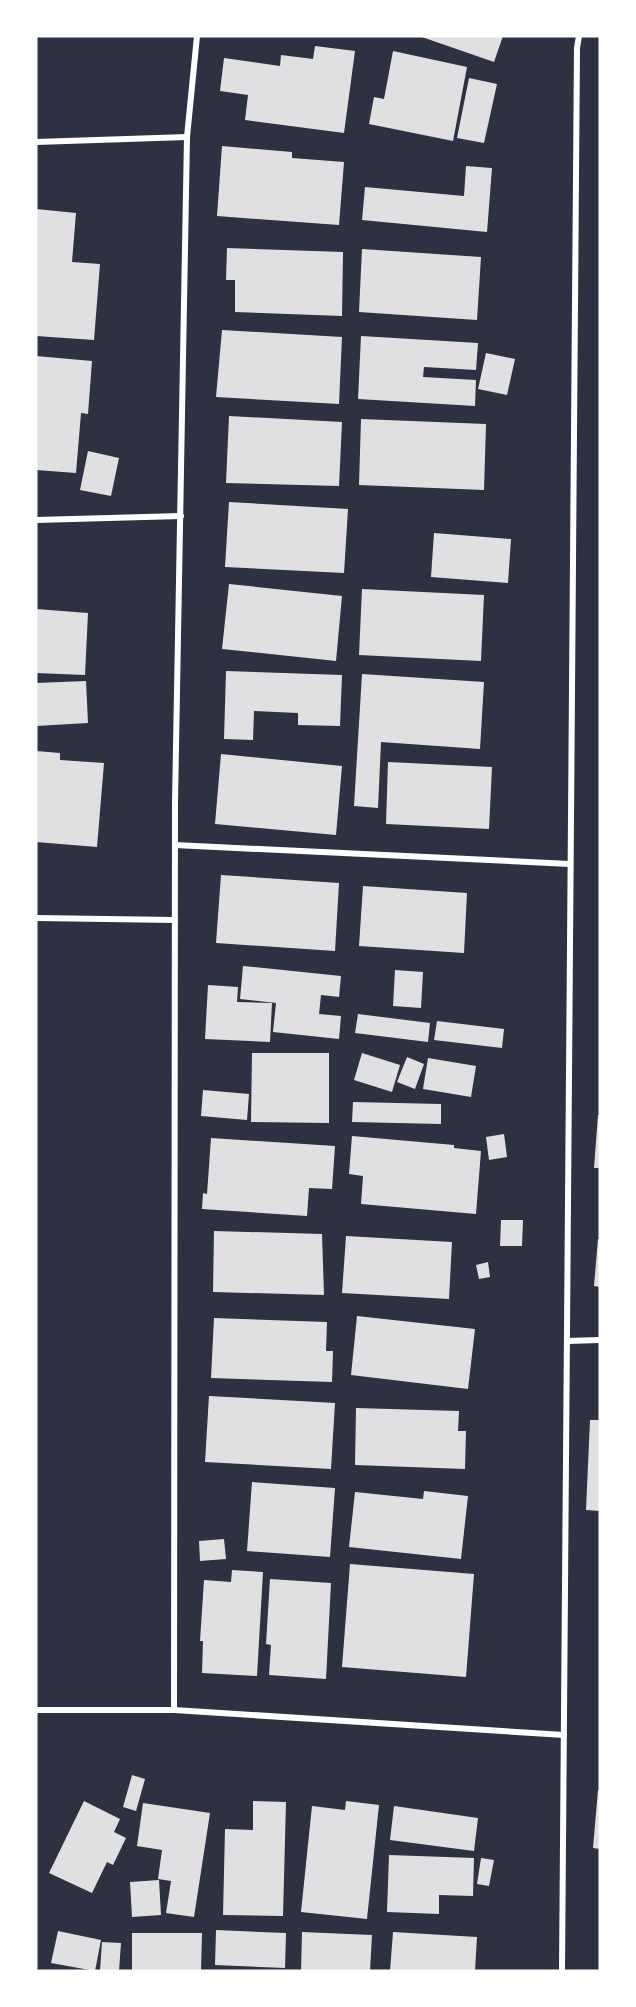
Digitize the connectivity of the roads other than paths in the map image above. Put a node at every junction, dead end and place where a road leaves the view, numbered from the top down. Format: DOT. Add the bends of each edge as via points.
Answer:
graph roads {
  1 [pos="197,36"];
  2 [pos="579,36"];
  3 [pos="188,137"];
  4 [pos="36,142"];
  5 [pos="181,516"];
  6 [pos="36,520"];
  7 [pos="175,845"];
  8 [pos="570,864"];
  9 [pos="36,918"];
  10 [pos="175,920"];
  11 [pos="600,1340"];
  12 [pos="567,1341"];
  13 [pos="36,1710"];
  14 [pos="174,1710"];
  15 [pos="564,1735"];
  16 [pos="562,1971"];
  1 -- 3 [label="street"];
  2 -- 8 [label="street"];
  3 -- 4 [label="street"];
  3 -- 5 [label="street"];
  5 -- 6 [label="street"];
  5 -- 7 [label="street"];
  7 -- 8 [label="street"];
  7 -- 10 [label="street"];
  8 -- 12 [label="street"];
  9 -- 10 [label="street"];
  10 -- 14 [label="street"];
  11 -- 12 [label="street"];
  12 -- 15 [label="street"];
  13 -- 14 [label="street"];
  14 -- 15 [label="street"];
  15 -- 16 [label="street"];
}
